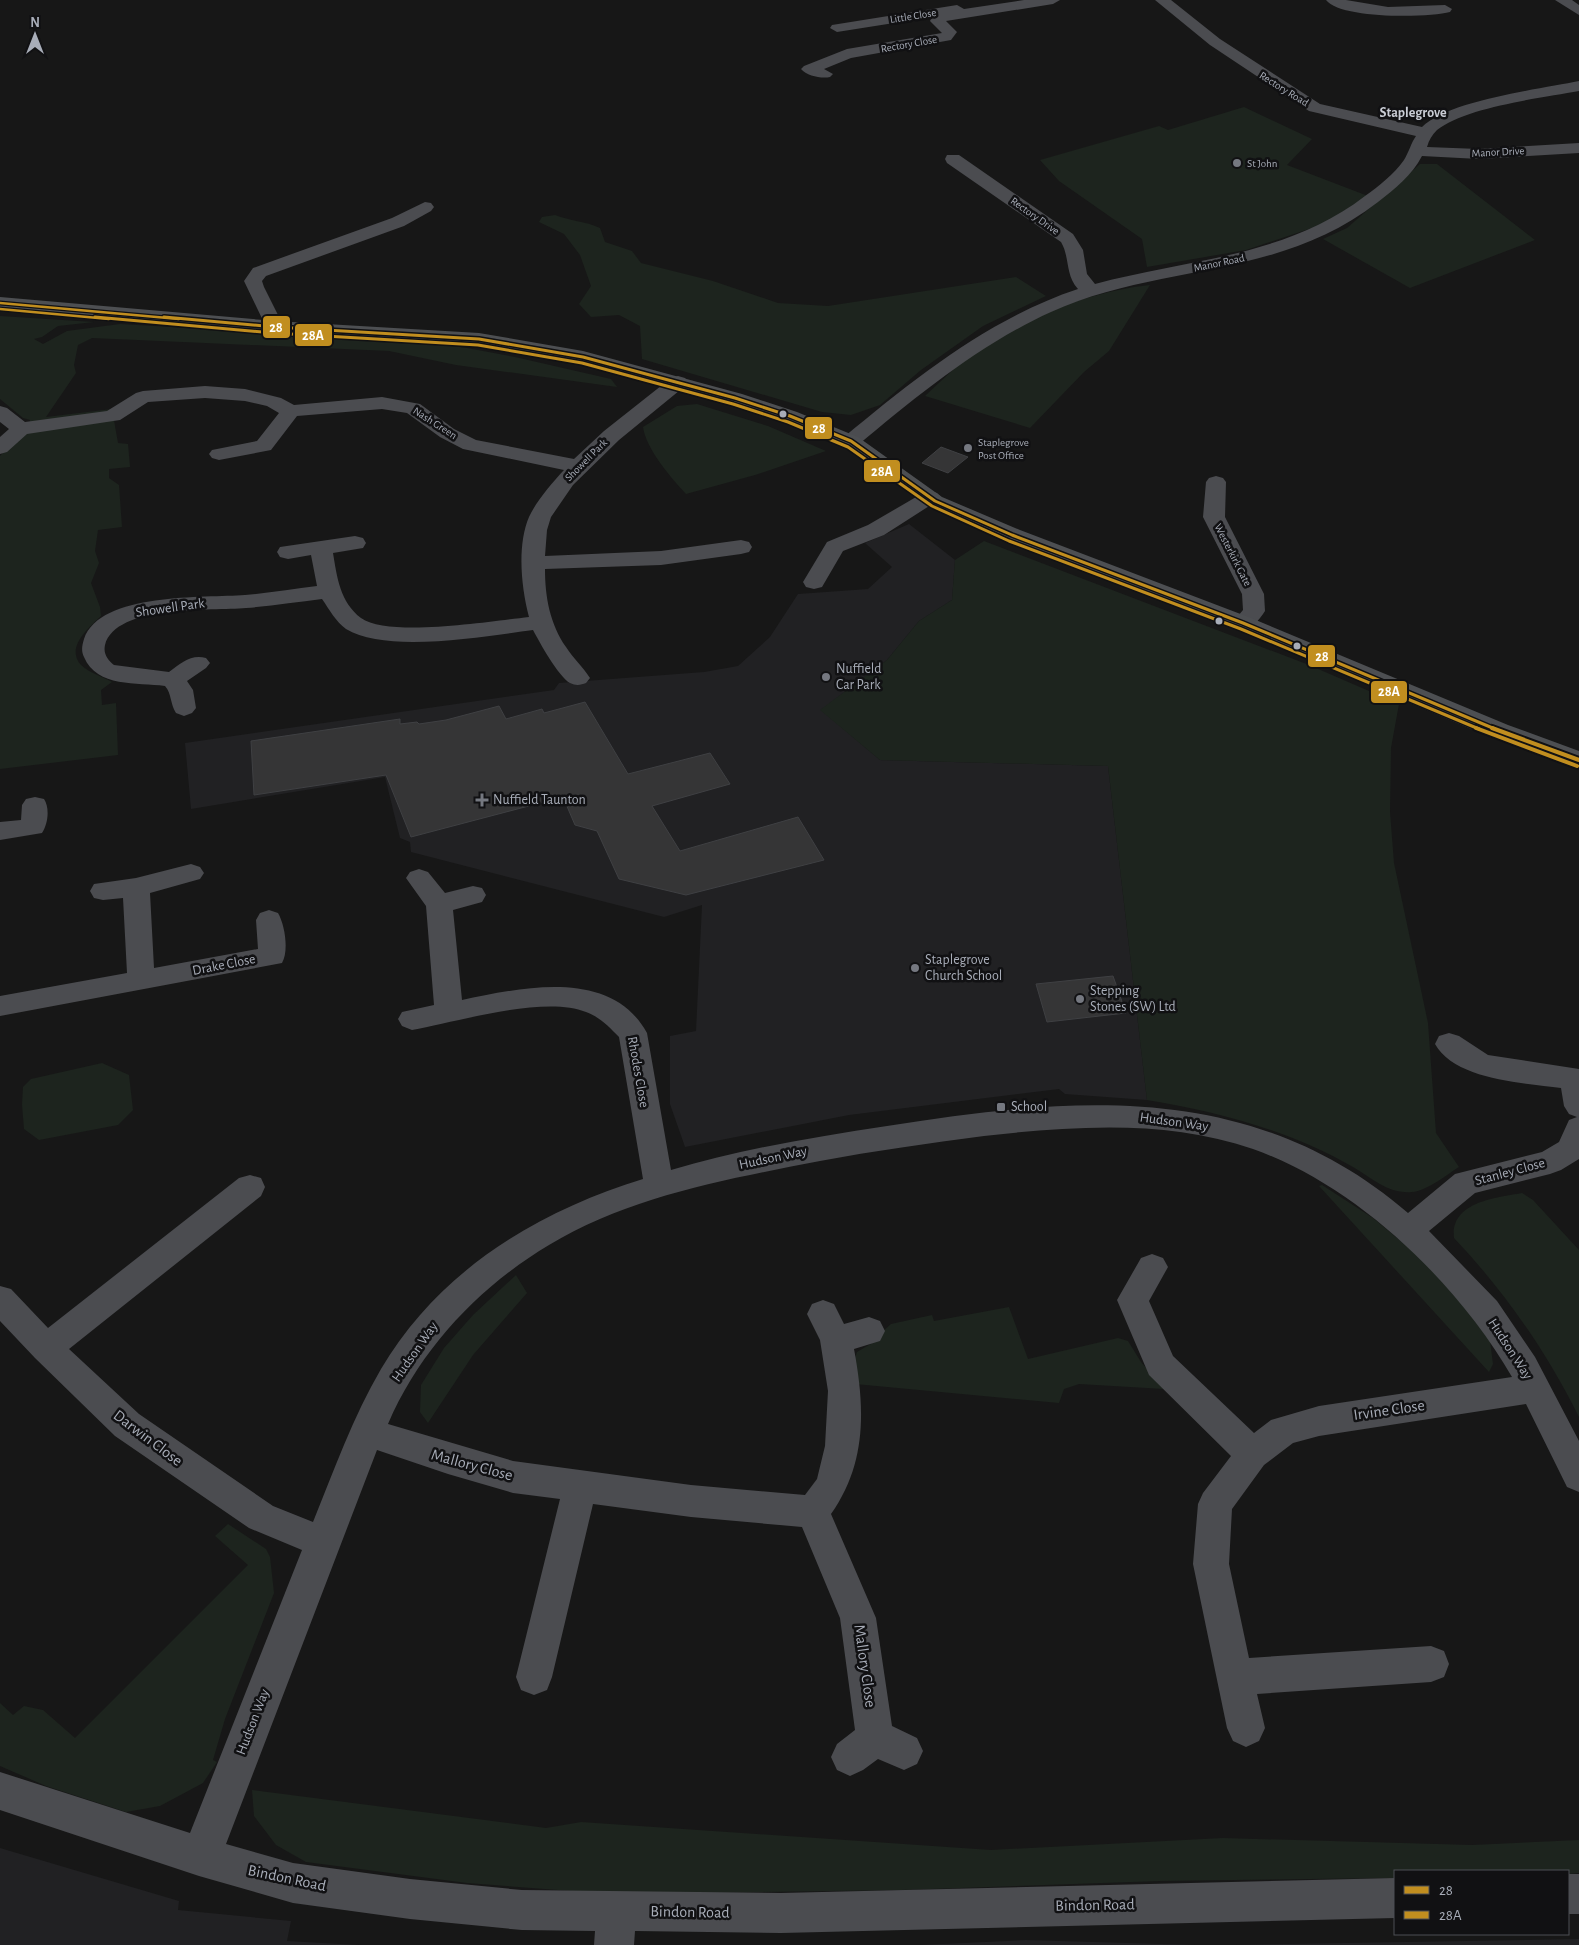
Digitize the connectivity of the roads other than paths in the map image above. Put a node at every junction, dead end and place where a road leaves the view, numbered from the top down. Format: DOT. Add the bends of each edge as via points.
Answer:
graph roads {
  1 [pos="1020,0"];
  2 [pos="1053,0"];
  3 [pos="1162,0"];
  4 [pos="1562,0"];
  5 [pos="1338,5"];
  6 [pos="1445,9"];
  7 [pos="1579,11"];
  8 [pos="837,28"];
  9 [pos="825,74"];
  10 [pos="1579,86"];
  11 [pos="1426,132"];
  12 [pos="1579,148"];
  13 [pos="1417,151"];
  14 [pos="952,159"];
  15 [pos="425,207"];
  16 [pos="1091,291"];
  17 [pos="0,303"];
  18 [pos="275,327"];
  19 [pos="678,382"];
  20 [pos="291,411"];
  21 [pos="0,412"];
  22 [pos="21,429"];
  23 [pos="852,441"];
  24 [pos="0,448"];
  25 [pos="220,454"];
  26 [pos="577,466"];
  27 [pos="1216,482"];
  28 [pos="930,497"];
  29 [pos="355,543"];
  30 [pos="742,547"];
  31 [pos="320,548"];
  32 [pos="288,552"];
  33 [pos="534,563"];
  34 [pos="814,582"];
  35 [pos="329,591"];
  36 [pos="540,622"];
  37 [pos="1243,623"];
  38 [pos="198,663"];
  39 [pos="578,678"];
  40 [pos="173,680"];
  41 [pos="184,708"];
  42 [pos="1579,760"];
  43 [pos="34,826"];
  44 [pos="0,831"];
  45 [pos="191,873"];
  46 [pos="419,878"];
  47 [pos="136,887"];
  48 [pos="103,891"];
  49 [pos="473,896"];
  50 [pos="439,904"];
  51 [pos="269,920"];
  52 [pos="142,981"];
  53 [pos="0,1006"];
  54 [pos="449,1013"];
  55 [pos="412,1019"];
  56 [pos="1449,1044"];
  57 [pos="1577,1088"];
  58 [pos="1579,1128"];
  59 [pos="250,1187"];
  60 [pos="659,1187"];
  61 [pos="1409,1230"];
  62 [pos="1152,1267"];
  63 [pos="0,1299"];
  64 [pos="869,1331"];
  65 [pos="46,1348"];
  66 [pos="1535,1388"];
  67 [pos="367,1432"];
  68 [pos="1252,1454"];
  69 [pos="1579,1476"];
  70 [pos="580,1487"];
  71 [pos="813,1512"];
  72 [pos="322,1542"];
  73 [pos="1431,1664"];
  74 [pos="534,1677"];
  75 [pos="1235,1678"];
  76 [pos="1246,1728"];
  77 [pos="876,1749"];
  78 [pos="0,1791"];
  79 [pos="199,1856"];
  80 [pos="1394,1898"];
  81 [pos="615,1928"];
  1 -- 8 [label="street, Little Close"];
  2 -- 9 [label="street, Rectory Close" via="941,17 937,21 950,32 946,37 847,54 809,69"];
  3 -- 11 [label="street, Rectory Road" via="1273,83 1315,108"];
  4 -- 7 [label="street"];
  5 -- 6 [label="street" via="1429,15"];
  10 -- 11 [label="street" via="1457,114"];
  11 -- 13 [label="street, Manor Road"];
  12 -- 13 [label="street, Manor Drive" via="1479,154"];
  13 -- 16 [label="street, Manor Road" via="1400,175 1343,220 1313,236 1225,263"];
  14 -- 16 [label="street, Rectory Drive" via="1067,238 1074,246 1075,269"];
  15 -- 18 [label="street" via="398,222 259,272 254,280 257,295 273,318"];
  16 -- 23 [label="street, Manor Road" via="1018,320 981,342"];
  17 -- 18 [label="main road"];
  18 -- 19 [label="main road" via="479,339 582,357"];
  19 -- 23 [label="main road" via="790,416"];
  19 -- 26 [label="street, Showell Park"];
  20 -- 22 [label="street, Nash Green" via="274,402 245,395 172,393 143,397 113,416"];
  20 -- 25 [label="street" via="273,449"];
  20 -- 26 [label="street, Nash Green" via="398,404 413,408 470,445"];
  21 -- 22 [label="street"];
  22 -- 24 [label="street"];
  23 -- 28 [label="main road"];
  26 -- 33 [label="street, Showell Park" via="540,516"];
  27 -- 37 [label="street, Westerkirk Gate" via="1214,517 1253,594 1254,611"];
  28 -- 34 [label="street" via="876,530 835,547"];
  28 -- 37 [label="main road" via="1012,534"];
  29 -- 31 [label="street"];
  30 -- 33 [label="street" via="683,548"];
  31 -- 32 [label="street"];
  31 -- 35 [label="street"];
  33 -- 36 [label="street, Showell Park"];
  35 -- 36 [label="street" via="340,610 356,625 375,632 420,633"];
  35 -- 40 [label="street, Showell Park" via="139,610 98,632 93,648 95,659 104,669"];
  36 -- 39 [label="street, Showell Park" via="558,655"];
  37 -- 42 [label="main road" via="1500,732"];
  38 -- 40 [label="street"];
  40 -- 41 [label="street" via="181,690"];
  43 -- 44 [label="street"];
  45 -- 47 [label="street"];
  46 -- 50 [label="street"];
  47 -- 48 [label="street"];
  47 -- 52 [label="street"];
  49 -- 50 [label="street"];
  50 -- 54 [label="street"];
  51 -- 52 [label="street, Drake Close" via="272,956"];
  52 -- 53 [label="street, Drake Close"];
  54 -- 55 [label="street, Rhodes Close"];
  54 -- 60 [label="street, Rhodes Close" via="531,997 558,996 578,997 621,1018 633,1033"];
  56 -- 57 [label="street" via="1481,1065"];
  58 -- 61 [label="street, Stanley Close" via="1571,1149 1550,1162 1466,1183"];
  59 -- 65 [label="street"];
  60 -- 61 [label="street, Hudson Way" via="720,1169 862,1141 1038,1118 1118,1115 1193,1123 1241,1133 1272,1145 1342,1180"];
  60 -- 67 [label="street, Hudson Way" via="542,1232 498,1261 468,1286 400,1368"];
  61 -- 66 [label="street, Hudson Way" via="1463,1284 1501,1331"];
  62 -- 68 [label="street" via="1133,1300 1160,1365"];
  63 -- 65 [label="street, Darwin Close"];
  64 -- 71 [label="street" via="830,1327 845,1391 842,1446 832,1485"];
  65 -- 72 [label="street, Darwin Close" via="126,1425 261,1517"];
  66 -- 68 [label="street, Irvine Close" via="1319,1420 1283,1431"];
  66 -- 69 [label="street, Hudson Way"];
  67 -- 70 [label="street, Mallory Close" via="504,1474"];
  67 -- 72 [label="street, Hudson Way"];
  68 -- 75 [label="street, Irvine Close" via="1215,1504 1211,1564"];
  70 -- 71 [label="street, Mallory Close"];
  70 -- 74 [label="street"];
  71 -- 77 [label="street, Mallory Close" via="858,1618"];
  72 -- 79 [label="street, Hudson Way" via="212,1830"];
  73 -- 75 [label="street"];
  75 -- 76 [label="street, Irvine Close"];
  78 -- 79 [label="street, Bindon Road"];
  79 -- 81 [label="street, Bindon Road" via="293,1882 410,1899 522,1910"];
  80 -- 81 [label="street, Bindon Road" via="790,1912"];
}
